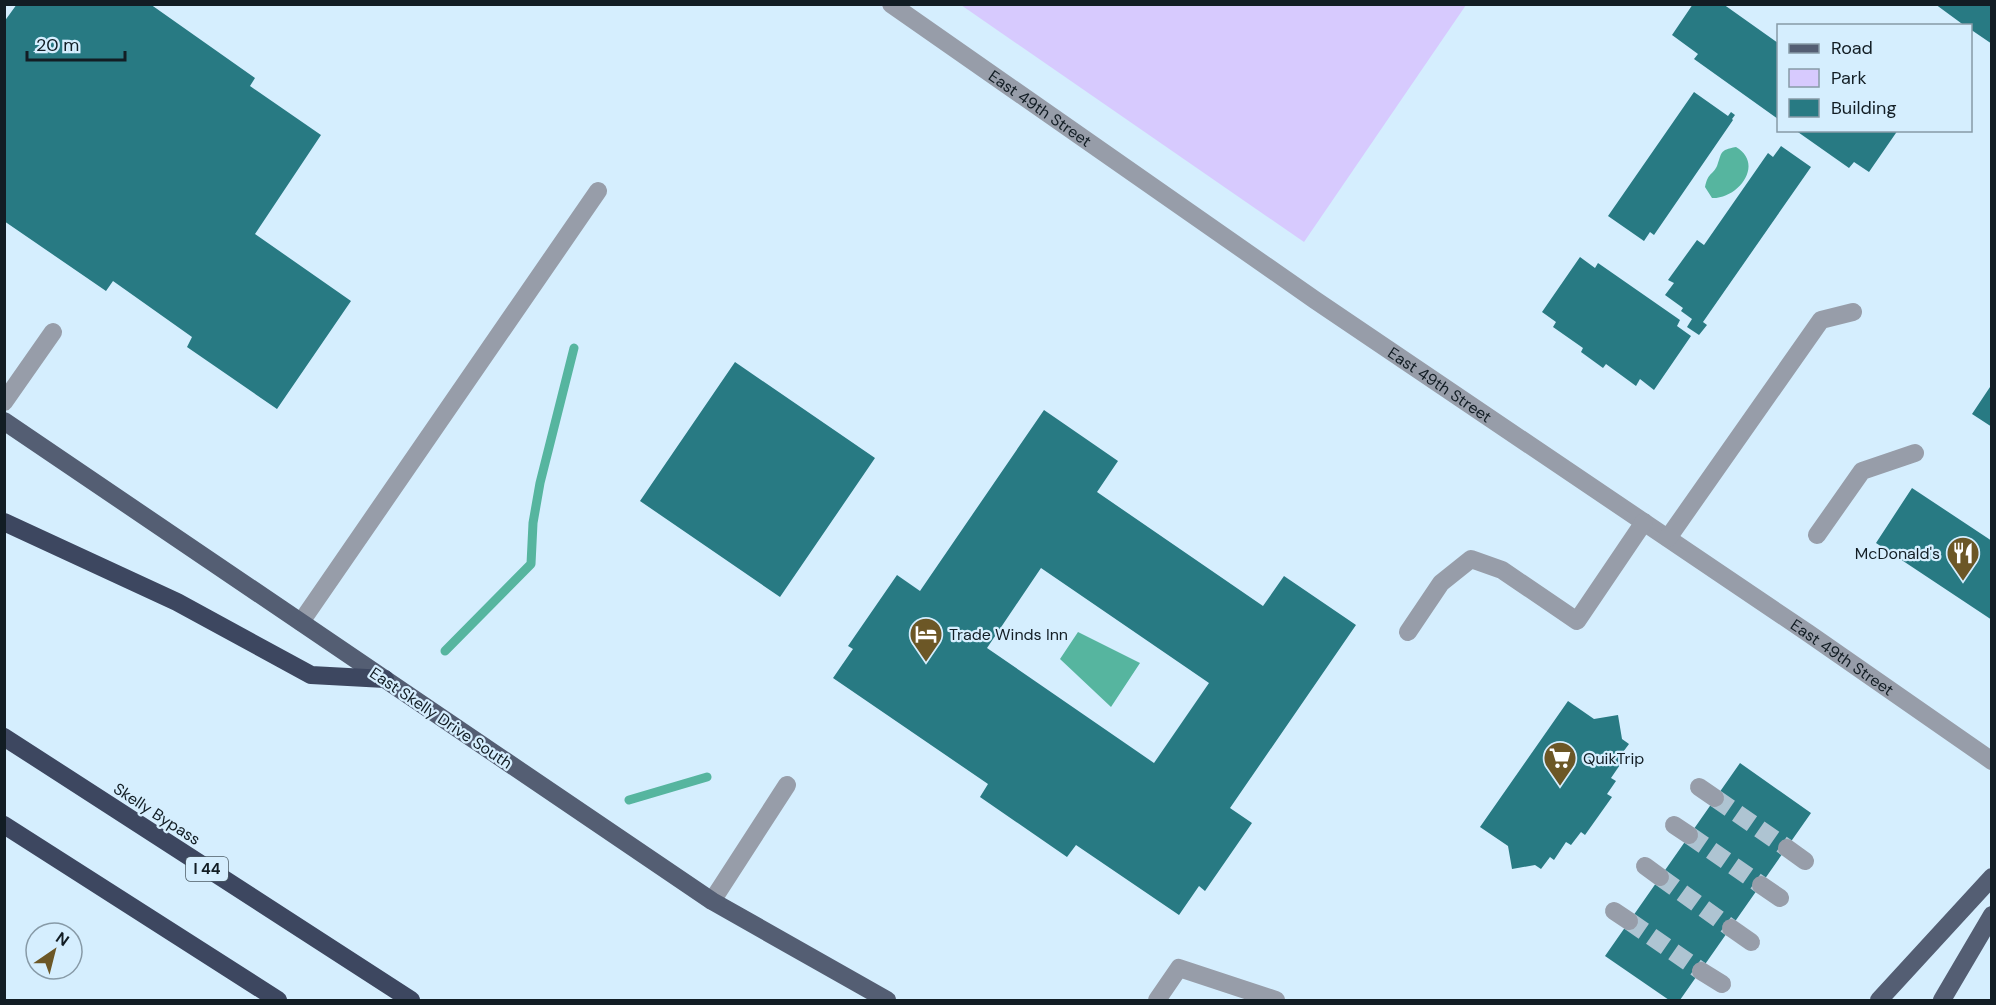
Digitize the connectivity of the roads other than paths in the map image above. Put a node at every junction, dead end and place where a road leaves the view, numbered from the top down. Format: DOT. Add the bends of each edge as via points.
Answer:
graph roads {
  1 [pos="891,4"];
  2 [pos="598,191"];
  3 [pos="1853,312"];
  4 [pos="53,332"];
  5 [pos="4,402"];
  6 [pos="4,421"];
  7 [pos="1915,453"];
  8 [pos="4,522"];
  9 [pos="1644,522"];
  10 [pos="1817,536"];
  11 [pos="1668,538"];
  12 [pos="301,622"];
  13 [pos="1408,632"];
  14 [pos="385,679"];
  15 [pos="4,737"];
  16 [pos="1992,761"];
  17 [pos="787,785"];
  18 [pos="1699,787"];
  19 [pos="1715,798"];
  20 [pos="4,825"];
  21 [pos="1674,825"];
  22 [pos="1689,835"];
  23 [pos="1787,848"];
  24 [pos="1805,861"];
  25 [pos="1992,877"];
  26 [pos="1761,885"];
  27 [pos="1780,898"];
  28 [pos="712,901"];
  29 [pos="1992,915"];
  30 [pos="1731,928"];
  31 [pos="1751,942"];
  32 [pos="1701,970"];
  33 [pos="1722,984"];
  34 [pos="278,1000"];
  35 [pos="411,1000"];
  36 [pos="887,1000"];
  37 [pos="1157,1000"];
  38 [pos="1276,1000"];
  39 [pos="1880,1000"];
  40 [pos="1942,1000"];
  1 -- 9 [label="street, East 49th Street"];
  2 -- 12 [label="street"];
  3 -- 11 [label="street" via="1821,320"];
  4 -- 5 [label="street"];
  6 -- 12 [label="main road, East Skelly Drive South"];
  7 -- 10 [label="street" via="1862,471"];
  8 -- 14 [label="highway" via="177,602 311,675"];
  9 -- 11 [label="street, East 49th Street"];
  9 -- 13 [label="street" via="1577,621 1502,570 1471,559 1441,583"];
  11 -- 16 [label="street, East 49th Street"];
  12 -- 14 [label="main road, East Skelly Drive South"];
  14 -- 28 [label="main road, East Skelly Drive South"];
  15 -- 35 [label="highway, Skelly Bypass / I 44"];
  17 -- 28 [label="street"];
  18 -- 19 [label="street"];
  20 -- 34 [label="highway"];
  21 -- 22 [label="street"];
  23 -- 24 [label="street"];
  25 -- 39 [label="main road"];
  26 -- 27 [label="street"];
  28 -- 36 [label="main road, East Skelly Drive South"];
  29 -- 40 [label="main road"];
  30 -- 31 [label="street"];
  32 -- 33 [label="street"];
  37 -- 38 [label="street" via="1179,968"];
}
